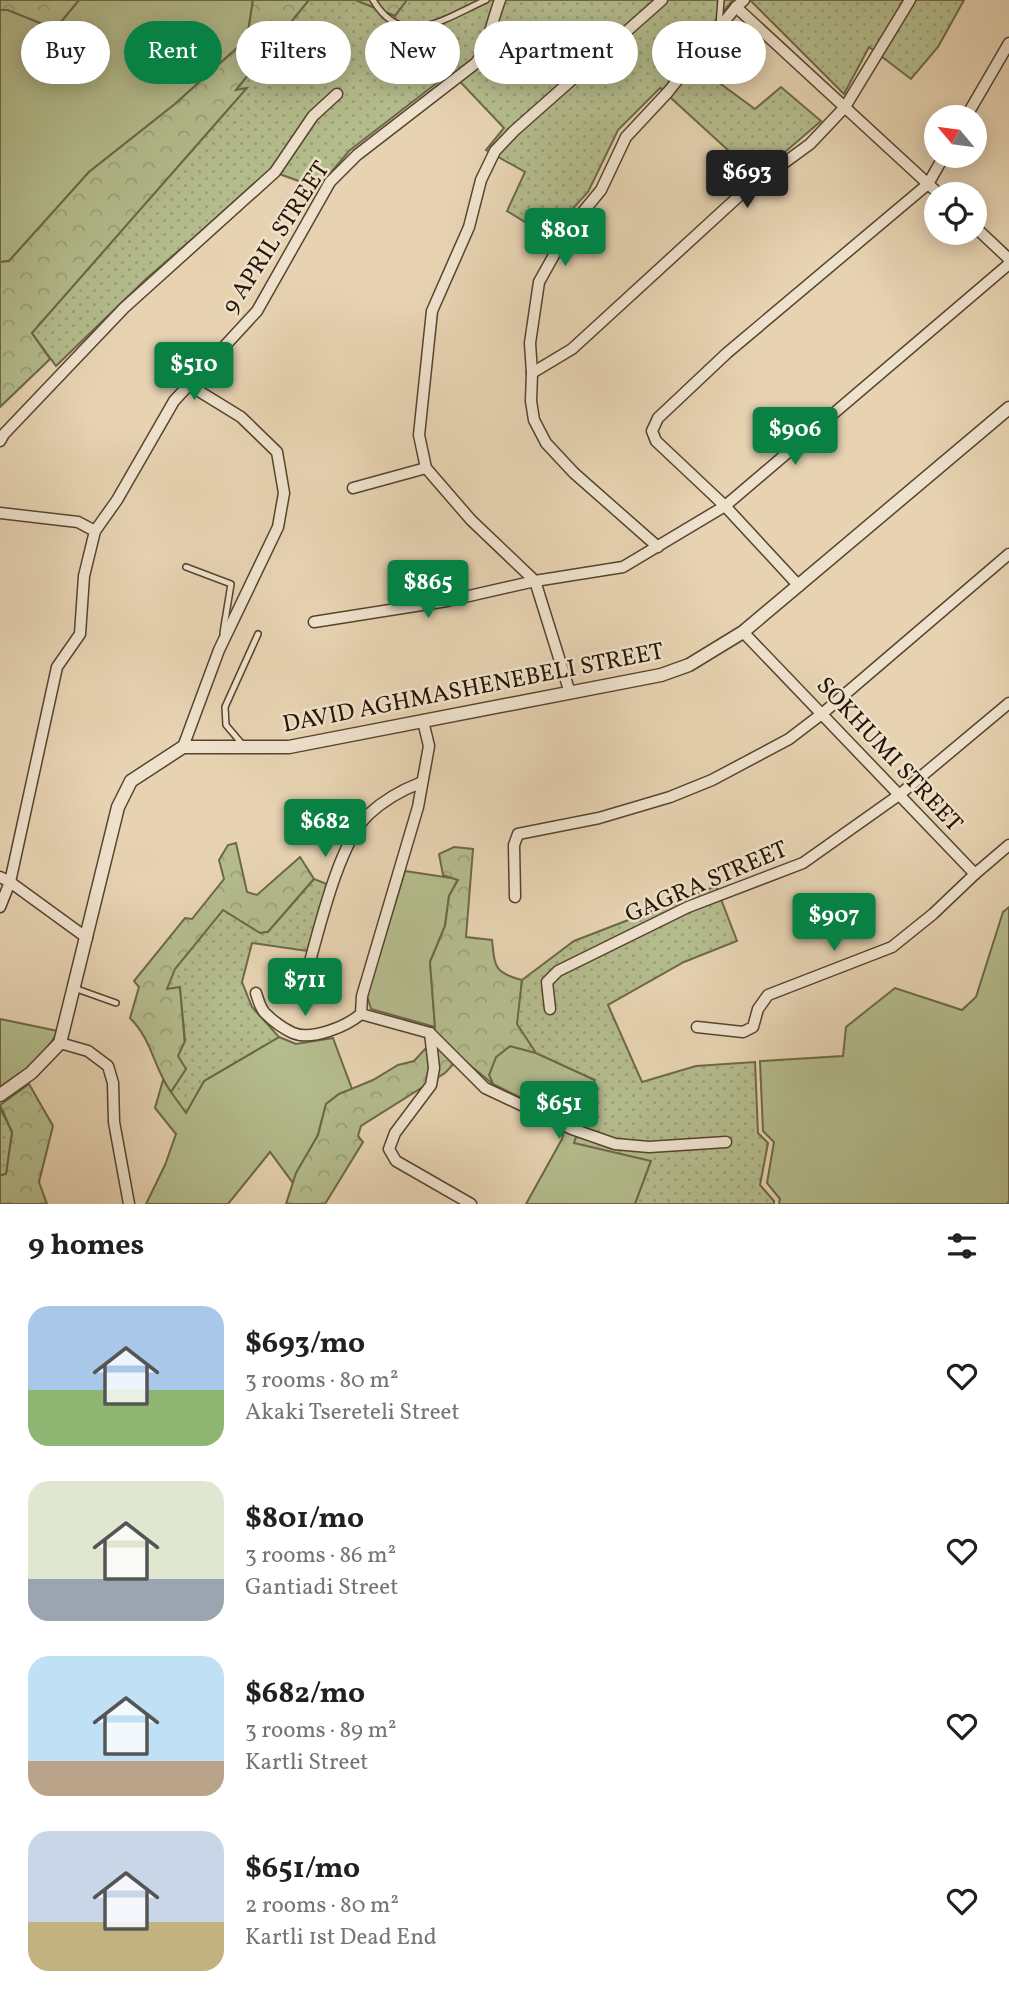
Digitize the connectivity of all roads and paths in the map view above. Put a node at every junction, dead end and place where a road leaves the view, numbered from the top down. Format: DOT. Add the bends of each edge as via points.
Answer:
graph roads {
  1 [pos="373,0"];
  2 [pos="486,0"];
  3 [pos="499,0"];
  4 [pos="662,0"];
  5 [pos="721,0"];
  6 [pos="910,0"];
  7 [pos="740,3"];
  8 [pos="720,21"];
  9 [pos="725,21"];
  10 [pos="1009,43"];
  11 [pos="674,84"];
  12 [pos="337,94"];
  13 [pos="973,105"];
  14 [pos="845,107"];
  15 [pos="926,182"];
  16 [pos="924,187"];
  17 [pos="987,239"];
  18 [pos="1009,261"];
  19 [pos="533,373"];
  20 [pos="189,385"];
  21 [pos="1009,408"];
  22 [pos="0,441"];
  23 [pos="426,468"];
  24 [pos="352,488"];
  25 [pos="725,506"];
  26 [pos="0,513"];
  27 [pos="94,531"];
  28 [pos="658,547"];
  29 [pos="1009,554"];
  30 [pos="186,567"];
  31 [pos="535,581"];
  32 [pos="799,586"];
  33 [pos="314,622"];
  34 [pos="743,632"];
  35 [pos="258,634"];
  36 [pos="219,650"];
  37 [pos="570,693"];
  38 [pos="1009,703"];
  39 [pos="823,713"];
  40 [pos="423,722"];
  41 [pos="183,747"];
  42 [pos="245,747"];
  43 [pos="420,783"];
  44 [pos="899,795"];
  45 [pos="1009,845"];
  46 [pos="975,874"];
  47 [pos="5,880"];
  48 [pos="515,897"];
  49 [pos="0,907"];
  50 [pos="86,937"];
  51 [pos="74,988"];
  52 [pos="302,990"];
  53 [pos="256,993"];
  54 [pos="116,1003"];
  55 [pos="550,1009"];
  56 [pos="361,1014"];
  57 [pos="697,1027"];
  58 [pos="430,1033"];
  59 [pos="60,1043"];
  60 [pos="0,1095"];
  61 [pos="726,1142"];
  62 [pos="129,1204"];
  63 [pos="471,1204"];
  1 -- 2 [label="lane" via="383,16 412,28"];
  3 -- 20 [label="street, 9 APRIL STREET" via="485,49 476,62 357,155 330,182 257,311"];
  4 -- 23 [label="street" via="495,151 481,180 470,227 432,311 418,435"];
  5 -- 8 [label="lane"];
  6 -- 14 [label="street"];
  7 -- 9 [label="street"];
  7 -- 14 [label="street"];
  10 -- 13 [label="street"];
  11 -- 19 [label="street" via="626,137 601,190 568,230 540,282 530,343"];
  12 -- 22 [label="street" via="313,116 275,172 124,308"];
  14 -- 15 [label="street"];
  14 -- 19 [label="street" via="810,144 739,196 572,349"];
  16 -- 25 [label="street" via="727,353 658,418 652,431 656,441"];
  17 -- 18 [label="street"];
  18 -- 25 [label="street"];
  19 -- 28 [label="street" via="534,419 546,443"];
  20 -- 27 [label="street, 9 APRIL STREET" via="174,401"];
  20 -- 36 [label="street" via="242,417 277,452 284,493 278,527"];
  21 -- 32 [label="street, DAVID AGHMASHENEBELI STREET"];
  23 -- 24 [label="street"];
  23 -- 31 [label="street" via="471,520"];
  25 -- 28 [label="street"];
  25 -- 32 [label="street"];
  26 -- 27 [label="street" via="78,522"];
  27 -- 47 [label="street, 9 APRIL STREET" via="79,634 57,667"];
  28 -- 31 [label="street" via="623,567"];
  29 -- 39 [label="street"];
  30 -- 36 [label="lane" via="231,584"];
  31 -- 33 [label="street" via="447,601"];
  31 -- 37 [label="street"];
  32 -- 34 [label="street, DAVID AGHMASHENEBELI STREET"];
  34 -- 37 [label="street, DAVID AGHMASHENEBELI STREET" via="689,665 661,675"];
  34 -- 39 [label="street, SOKHUMI STREET"];
  35 -- 42 [label="lane" via="225,707 226,725"];
  36 -- 41 [label="street"];
  37 -- 40 [label="street, DAVID AGHMASHENEBELI STREET"];
  38 -- 44 [label="street"];
  39 -- 44 [label="street, SOKHUMI STREET"];
  39 -- 48 [label="street" via="789,739 670,797 599,818 518,834"];
  40 -- 42 [label="street, DAVID AGHMASHENEBELI STREET" via="289,747"];
  40 -- 43 [label="street" via="429,746"];
  41 -- 42 [label="street, DAVID AGHMASHENEBELI STREET"];
  41 -- 50 [label="street" via="131,781 118,807"];
  43 -- 52 [label="street" via="368,815 343,852"];
  43 -- 56 [label="street" via="418,807 362,996"];
  44 -- 46 [label="street, SOKHUMI STREET"];
  44 -- 55 [label="street, GAGRA STREET" via="803,863 688,907 558,971 547,982"];
  45 -- 46 [label="street"];
  46 -- 57 [label="street" via="892,947 768,995 753,1027 743,1032"];
  47 -- 49 [label="street, 9 APRIL STREET"];
  47 -- 50 [label="street"];
  50 -- 51 [label="street"];
  51 -- 54 [label="lane"];
  51 -- 59 [label="street"];
  53 -- 56 [label="street" via="263,1012 292,1033 319,1034 349,1024"];
  56 -- 58 [label="street"];
  58 -- 61 [label="street" via="485,1087 572,1129 615,1144 649,1147"];
  58 -- 63 [label="street" via="431,1085 395,1133 389,1149 396,1161"];
  59 -- 60 [label="street"];
  59 -- 62 [label="street" via="88,1051 108,1066"];
}
